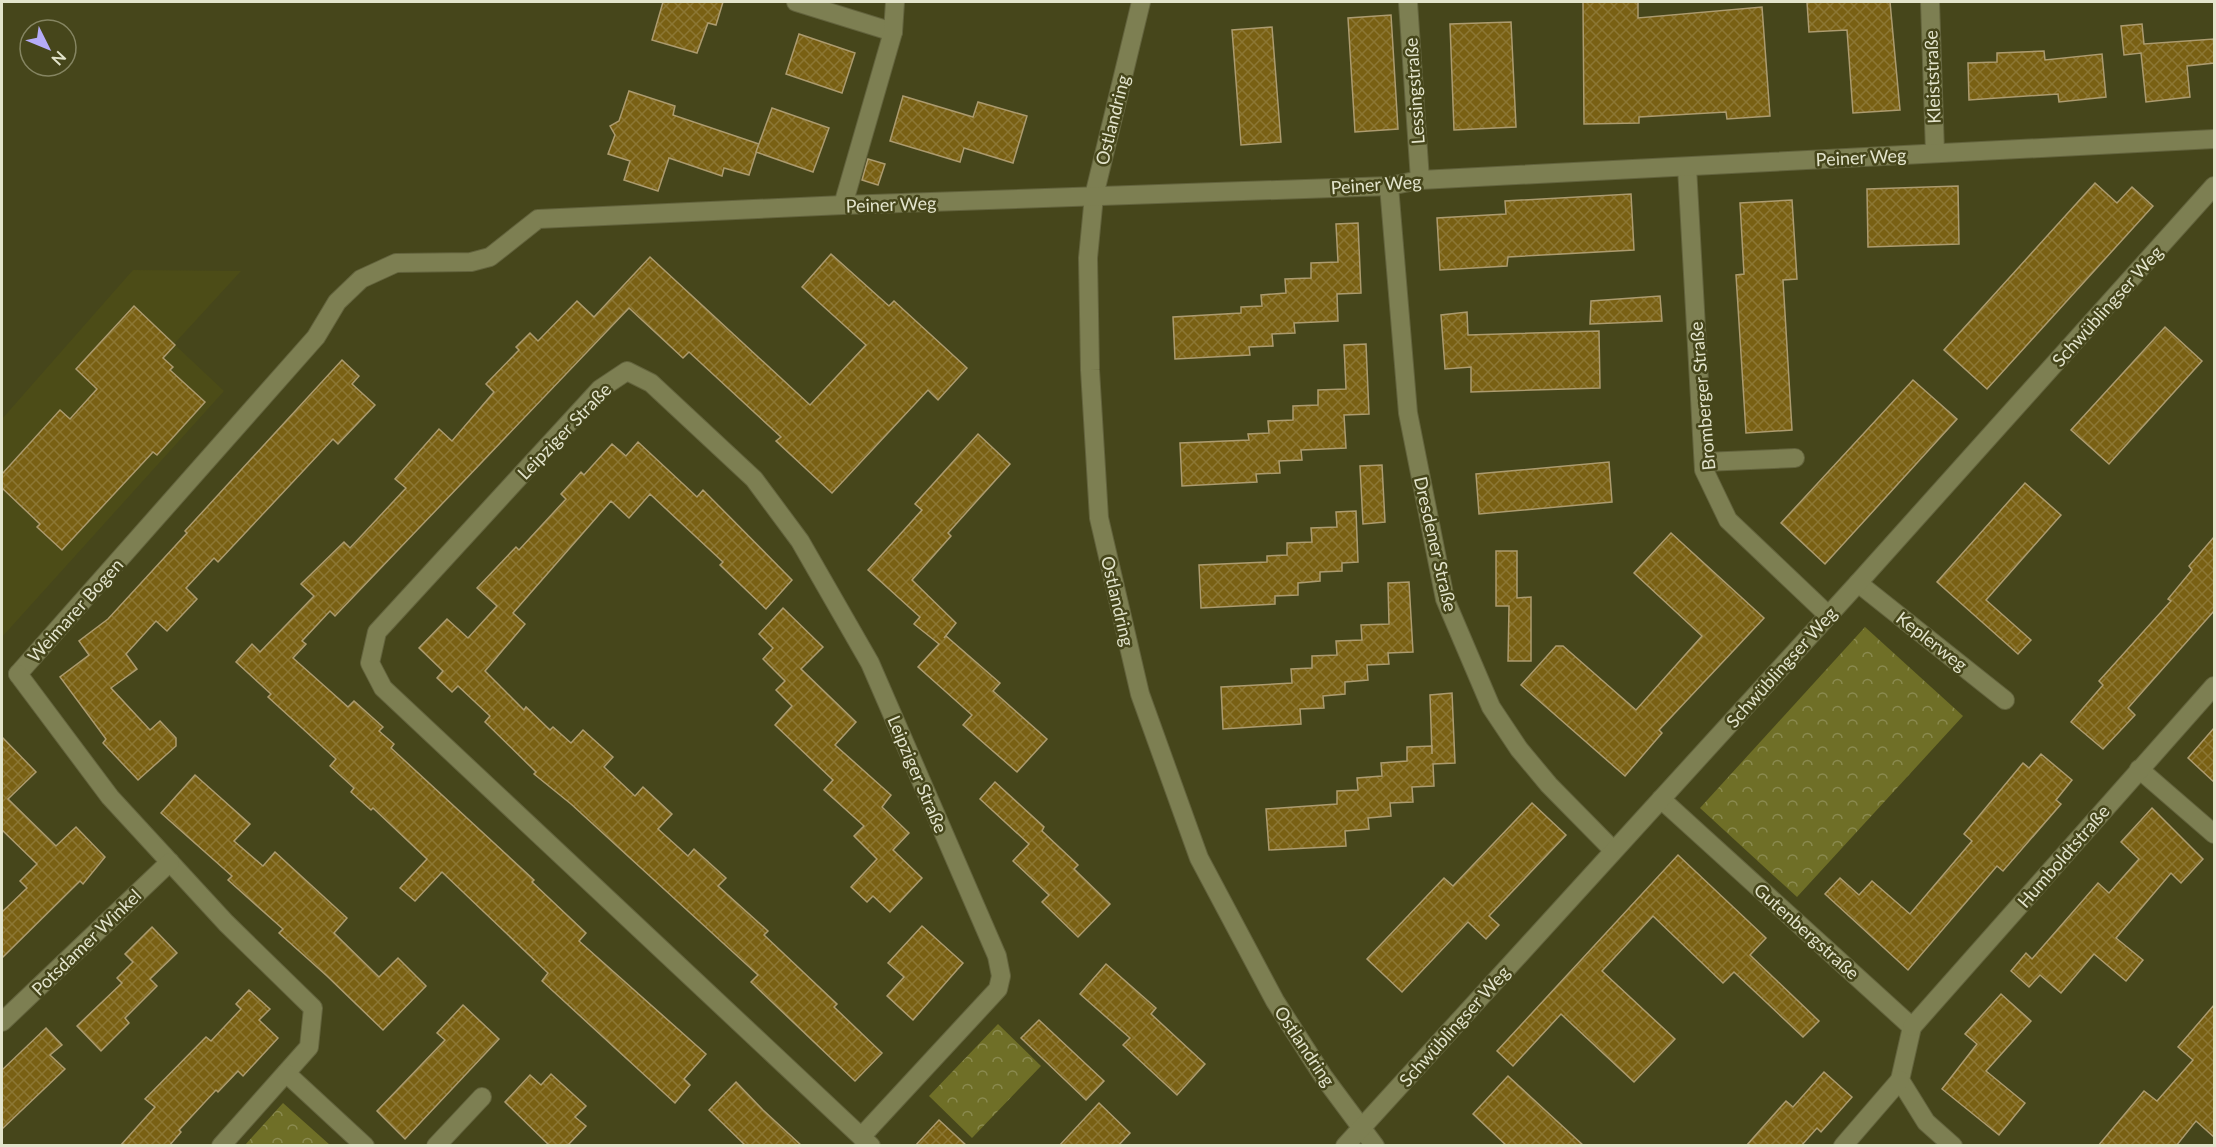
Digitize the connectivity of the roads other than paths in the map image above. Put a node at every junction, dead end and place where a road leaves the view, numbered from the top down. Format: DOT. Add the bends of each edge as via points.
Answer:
graph roads {
  1 [pos="796,2"];
  2 [pos="895,2"];
  3 [pos="1141,2"];
  4 [pos="1408,2"];
  5 [pos="1930,2"];
  6 [pos="893,32"];
  7 [pos="2214,139"];
  8 [pos="1935,152"];
  9 [pos="1688,167"];
  10 [pos="1419,180"];
  11 [pos="1389,186"];
  12 [pos="2214,186"];
  13 [pos="1094,196"];
  14 [pos="843,205"];
  15 [pos="538,219"];
  16 [pos="1795,458"];
  17 [pos="1704,462"];
  18 [pos="1858,583"];
  19 [pos="1828,615"];
  20 [pos="10,676"];
  21 [pos="2214,686"];
  22 [pos="2005,700"];
  23 [pos="2139,769"];
  24 [pos="1661,799"];
  25 [pos="2214,834"];
  26 [pos="1613,850"];
  27 [pos="170,862"];
  28 [pos="2,1022"];
  29 [pos="1912,1027"];
  30 [pos="286,1073"];
  31 [pos="1900,1080"];
  32 [pos="482,1097"];
  33 [pos="1361,1128"];
  34 [pos="866,1141"];
  35 [pos="220,1146"];
  36 [pos="366,1146"];
  37 [pos="435,1146"];
  38 [pos="1345,1146"];
  39 [pos="1375,1146"];
  40 [pos="1843,1146"];
  41 [pos="1953,1146"];
  1 -- 6 [label="street"];
  2 -- 6 [label="street"];
  3 -- 13 [label="street, Ostlandring"];
  4 -- 10 [label="street, Lessingstraße"];
  5 -- 8 [label="street, Kleiststraße"];
  6 -- 14 [label="street"];
  7 -- 8 [label="street, Peiner Weg"];
  8 -- 9 [label="street, Peiner Weg"];
  9 -- 10 [label="street, Peiner Weg"];
  9 -- 17 [label="street, Bromberger Straße"];
  10 -- 11 [label="street, Peiner Weg"];
  11 -- 13 [label="street, Peiner Weg"];
  11 -- 26 [label="street, Dresdener Straße" via="1407,413 1445,599 1491,707 1519,749"];
  12 -- 18 [label="street, Schwüblingser Weg"];
  13 -- 14 [label="street, Peiner Weg"];
  13 -- 33 [label="street, Ostlandring" via="1088,270 1099,518 1140,694 1199,858 1228,916 1275,1001"];
  14 -- 15 [label="street, Peiner Weg"];
  15 -- 20 [label="street, Weimarer Bogen" via="490,257 471,262 396,263 361,279 337,302 316,338"];
  16 -- 17 [label="street"];
  17 -- 19 [label="street, Bromberger Straße" via="1704,470 1728,520"];
  18 -- 19 [label="street, Schwüblingser Weg"];
  18 -- 22 [label="street, Keplerweg"];
  19 -- 24 [label="street, Schwüblingser Weg"];
  20 -- 27 [label="street, Weimarer Bogen"];
  21 -- 23 [label="street, Humboldtstraße"];
  23 -- 25 [label="street"];
  23 -- 29 [label="street, Humboldtstraße"];
  24 -- 26 [label="street, Schwüblingser Weg"];
  24 -- 29 [label="street, Gutenbergstraße"];
  26 -- 33 [label="street, Schwüblingser Weg"];
  27 -- 28 [label="street, Potsdamer Winkel"];
  27 -- 30 [label="street, Weimarer Bogen" via="226,924 313,1008 309,1047"];
  29 -- 31 [label="street"];
  30 -- 35 [label="street, Weimarer Bogen"];
  30 -- 36 [label="street"];
  31 -- 40 [label="street"];
  31 -- 41 [label="street" via="1926,1122"];
  32 -- 37 [label="street"];
  33 -- 38 [label="street, Schwüblingser Weg"];
  33 -- 39 [label="street, Ostlandring"];
  34 -- 34 [label="street, Leipziger Straße" via="383,688 370,663 376,632 600,389 627,371 651,382 754,479 800,541 870,663 997,956 1001,976 998,989"];
}
